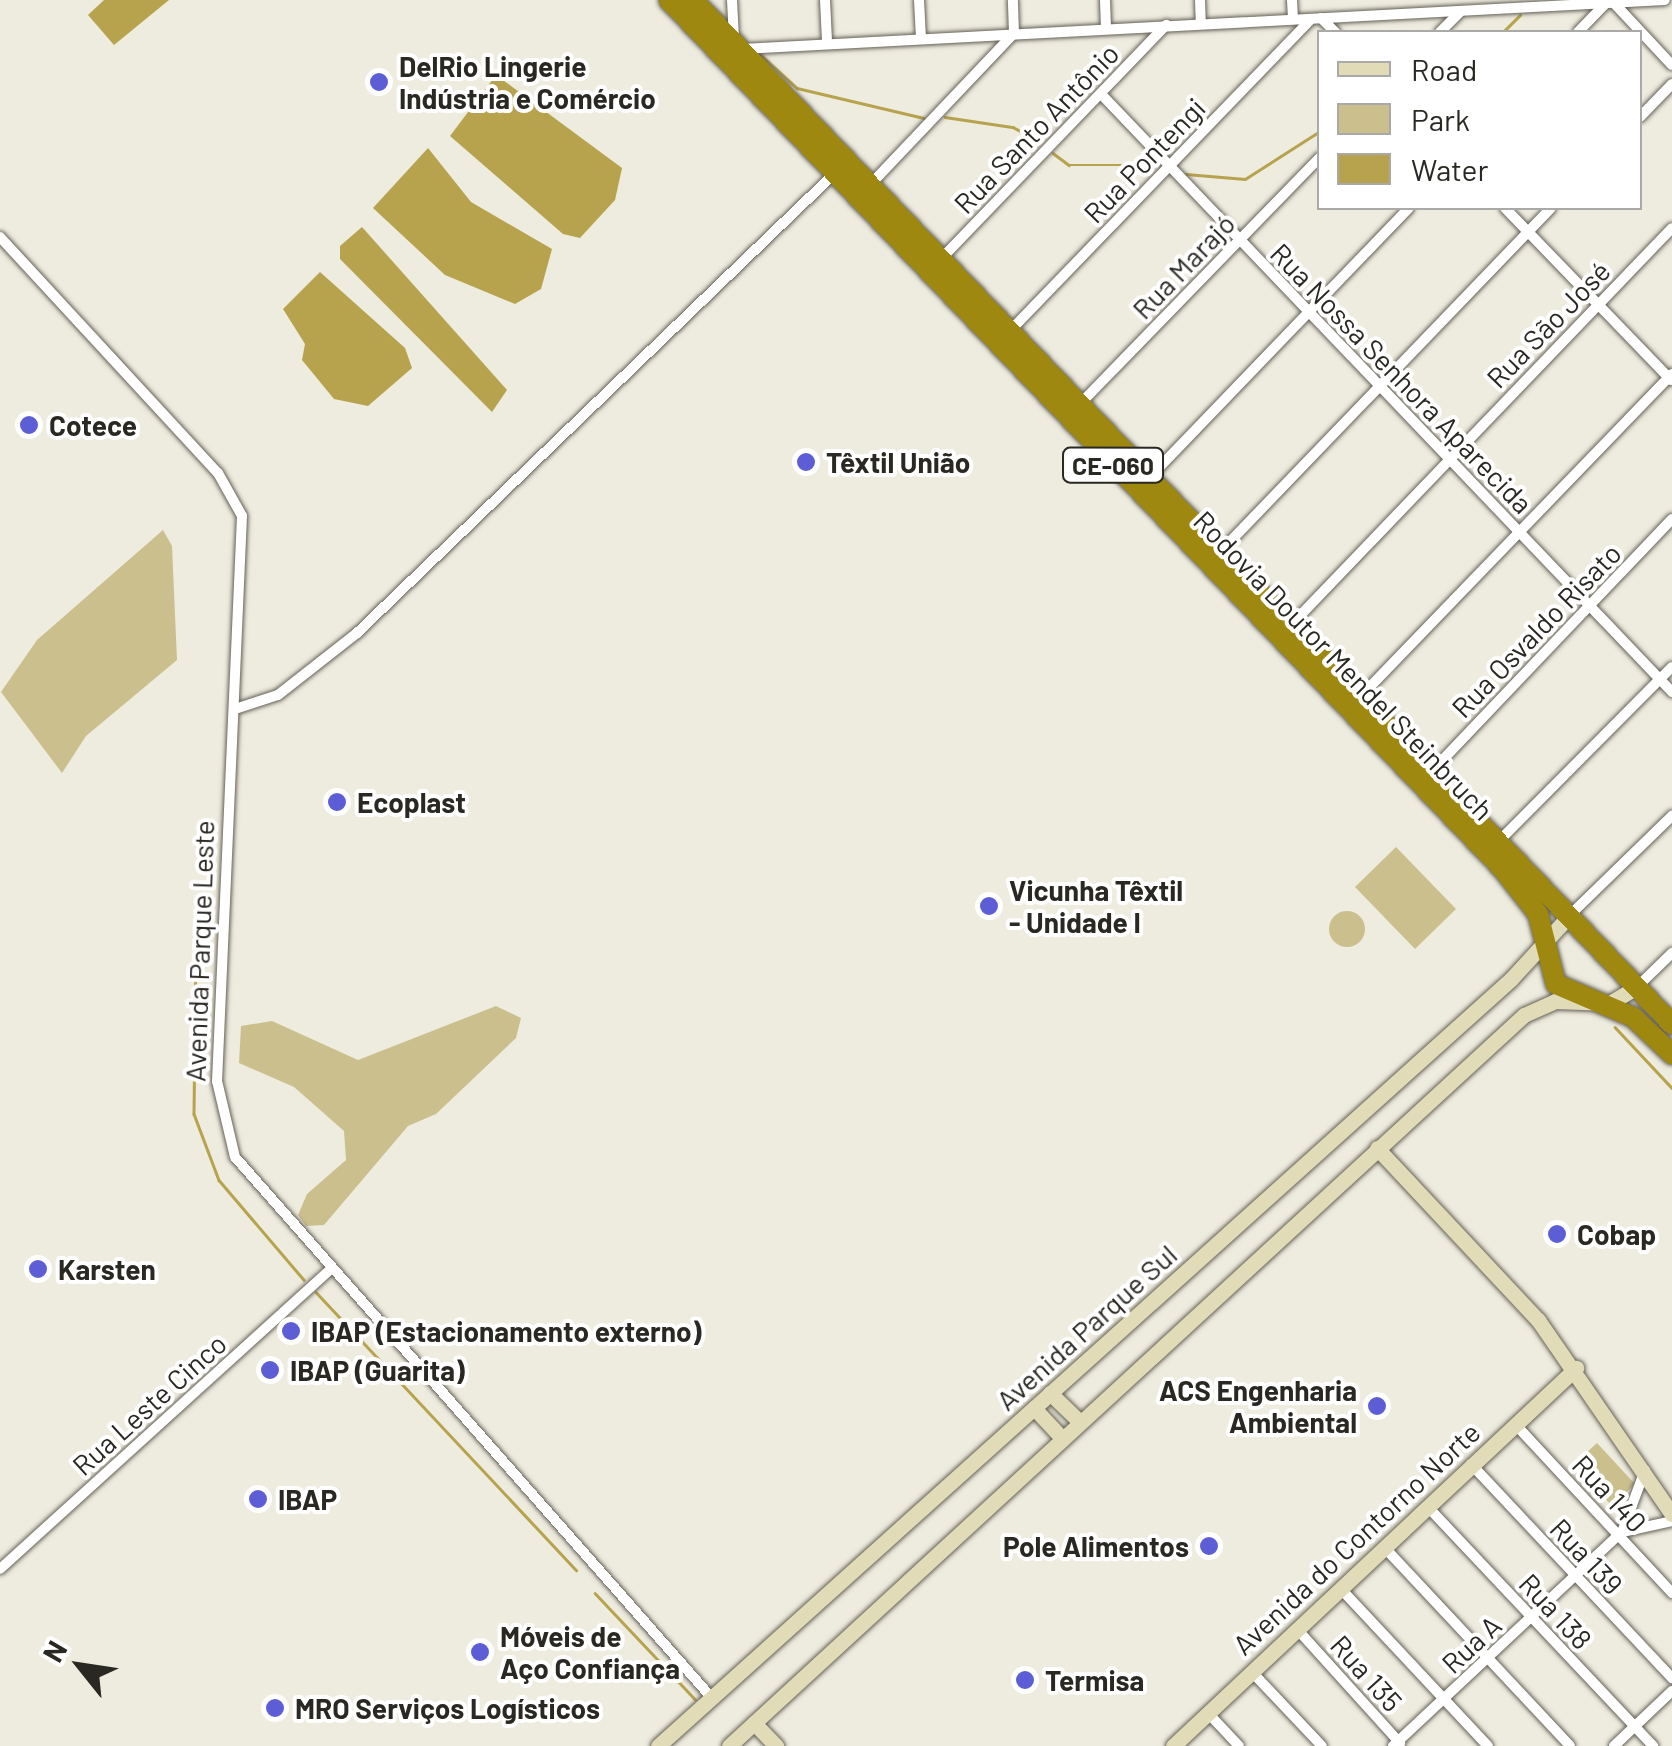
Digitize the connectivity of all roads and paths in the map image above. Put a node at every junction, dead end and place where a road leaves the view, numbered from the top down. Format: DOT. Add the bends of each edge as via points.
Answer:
graph roads {
  1 [pos="669,0"];
  2 [pos="693,0"];
  3 [pos="732,0"];
  4 [pos="825,0"];
  5 [pos="919,0"];
  6 [pos="1012,0"];
  7 [pos="1105,0"];
  8 [pos="1200,0"];
  9 [pos="1292,0"];
  10 [pos="1386,0"];
  11 [pos="1453,0"];
  12 [pos="1665,0"];
  13 [pos="1609,3"];
  14 [pos="1445,12"];
  15 [pos="1460,12"];
  16 [pos="1386,14"];
  17 [pos="1293,18"];
  18 [pos="1316,18"];
  19 [pos="1201,23"];
  20 [pos="1166,25"];
  21 [pos="1106,28"];
  22 [pos="1332,30"];
  23 [pos="1442,30"];
  24 [pos="1580,30"];
  25 [pos="1636,30"];
  26 [pos="1014,33"];
  27 [pos="1642,35"];
  28 [pos="921,38"];
  29 [pos="827,41"];
  30 [pos="736,46"];
  31 [pos="1672,65"];
  32 [pos="1672,84"];
  33 [pos="1101,94"];
  34 [pos="1642,115"];
  35 [pos="1317,160"];
  36 [pos="1170,166"];
  37 [pos="833,175"];
  38 [pos="867,188"];
  39 [pos="1408,210"];
  40 [pos="1507,210"];
  41 [pos="1549,210"];
  42 [pos="1672,228"];
  43 [pos="1528,231"];
  44 [pos="0,237"];
  45 [pos="1238,241"];
  46 [pos="939,262"];
  47 [pos="1599,305"];
  48 [pos="1309,312"];
  49 [pos="1008,333"];
  50 [pos="1671,377"];
  51 [pos="1380,385"];
  52 [pos="1078,406"];
  53 [pos="1450,458"];
  54 [pos="1150,478"];
  55 [pos="1672,519"];
  56 [pos="1519,531"];
  57 [pos="1220,552"];
  58 [pos="1591,605"];
  59 [pos="1290,625"];
  60 [pos="1672,667"];
  61 [pos="1660,679"];
  62 [pos="1672,692"];
  63 [pos="1360,697"];
  64 [pos="235,709"];
  65 [pos="1432,771"];
  66 [pos="1672,816"];
  67 [pos="1499,841"];
  68 [pos="1569,916"];
  69 [pos="1541,938"];
  70 [pos="1672,954"];
  71 [pos="1637,986"];
  72 [pos="1580,1000"];
  73 [pos="1672,1024"];
  74 [pos="1672,1054"];
  75 [pos="1377,1148"];
  76 [pos="329,1271"];
  77 [pos="1576,1368"];
  78 [pos="1050,1393"];
  79 [pos="1034,1408"];
  80 [pos="1079,1421"];
  81 [pos="1514,1424"];
  82 [pos="1061,1437"];
  83 [pos="1471,1464"];
  84 [pos="1645,1469"];
  85 [pos="1427,1506"];
  86 [pos="1672,1518"];
  87 [pos="1620,1534"];
  88 [pos="1384,1547"];
  89 [pos="0,1569"];
  90 [pos="1576,1577"];
  91 [pos="1340,1589"];
  92 [pos="1672,1593"];
  93 [pos="1531,1618"];
  94 [pos="1297,1629"];
  95 [pos="1488,1658"];
  96 [pos="1251,1671"];
  97 [pos="1672,1678"];
  98 [pos="1672,1691"];
  99 [pos="712,1697"];
  100 [pos="1444,1699"];
  101 [pos="1208,1713"];
  102 [pos="754,1724"];
  103 [pos="1635,1726"];
  104 [pos="1398,1744"];
  105 [pos="658,1746"];
  106 [pos="729,1746"];
  107 [pos="776,1746"];
  108 [pos="1173,1746"];
  109 [pos="1239,1746"];
  110 [pos="1322,1746"];
  111 [pos="1488,1746"];
  112 [pos="1570,1746"];
  113 [pos="1614,1746"];
  114 [pos="1653,1746"];
  1 -- 37 [label="highway, Rodovia Doutor Mendel Steinbruch / CE-060"];
  2 -- 30 [label="highway, Rodovia Doutor Mendel Steinbruch / CE-060"];
  3 -- 30 [label="street"];
  4 -- 29 [label="street"];
  5 -- 28 [label="street"];
  6 -- 26 [label="street"];
  7 -- 21 [label="street"];
  8 -- 19 [label="street"];
  9 -- 17 [label="street"];
  10 -- 16 [label="street"];
  11 -- 14 [label="street"];
  12 -- 13 [label="street"];
  13 -- 15 [label="street"];
  13 -- 24 [label="street"];
  13 -- 25 [label="street"];
  14 -- 15 [label="street"];
  14 -- 16 [label="street"];
  15 -- 23 [label="street"];
  16 -- 18 [label="street"];
  17 -- 18 [label="street"];
  17 -- 19 [label="street"];
  18 -- 22 [label="street"];
  18 -- 36 [label="street, Rua Pontengi"];
  19 -- 20 [label="street"];
  20 -- 21 [label="street"];
  20 -- 33 [label="street, Rua Santo Antônio"];
  21 -- 26 [label="street"];
  26 -- 28 [label="street"];
  26 -- 38 [label="street"];
  27 -- 31 [label="street"];
  28 -- 29 [label="street"];
  29 -- 30 [label="street"];
  30 -- 38 [label="highway, Rodovia Doutor Mendel Steinbruch / CE-060"];
  32 -- 34 [label="street"];
  33 -- 36 [label="street, Rua Nossa Senhora Aparecida"];
  33 -- 46 [label="street, Rua Santo Antônio"];
  35 -- 45 [label="street, Rua Marajó"];
  36 -- 45 [label="street, Rua Nossa Senhora Aparecida"];
  36 -- 49 [label="street, Rua Pontengi"];
  37 -- 64 [label="street" via="356,633 278,696"];
  37 -- 69 [label="highway, Rodovia Doutor Mendel Steinbruch / CE-060" via="1504,869 1532,904"];
  38 -- 46 [label="highway, Rodovia Doutor Mendel Steinbruch / CE-060"];
  39 -- 48 [label="street"];
  40 -- 43 [label="street"];
  41 -- 43 [label="street"];
  42 -- 47 [label="street, Rua São José"];
  43 -- 47 [label="street"];
  43 -- 51 [label="street"];
  44 -- 64 [label="street, Avenida Parque Leste" via="238,503"];
  45 -- 48 [label="street, Rua Nossa Senhora Aparecida"];
  45 -- 52 [label="street, Rua Marajó"];
  46 -- 49 [label="highway, Rodovia Doutor Mendel Steinbruch / CE-060"];
  47 -- 50 [label="street"];
  47 -- 53 [label="street, Rua São José"];
  48 -- 51 [label="street, Rua Nossa Senhora Aparecida"];
  48 -- 54 [label="street"];
  49 -- 52 [label="highway, Rodovia Doutor Mendel Steinbruch / CE-060"];
  50 -- 56 [label="street"];
  51 -- 53 [label="street, Rua Nossa Senhora Aparecida"];
  51 -- 57 [label="street"];
  52 -- 54 [label="highway, Rodovia Doutor Mendel Steinbruch / CE-060"];
  53 -- 56 [label="street, Rua Nossa Senhora Aparecida"];
  53 -- 59 [label="street, Rua São José"];
  54 -- 57 [label="highway, Rodovia Doutor Mendel Steinbruch / CE-060"];
  55 -- 58 [label="street, Rua Osvaldo Risato"];
  56 -- 58 [label="street, Rua Nossa Senhora Aparecida"];
  56 -- 63 [label="street"];
  57 -- 59 [label="highway, Rodovia Doutor Mendel Steinbruch / CE-060"];
  58 -- 61 [label="street, Rua Nossa Senhora Aparecida"];
  58 -- 65 [label="street, Rua Osvaldo Risato"];
  59 -- 63 [label="highway, Rodovia Doutor Mendel Steinbruch / CE-060"];
  60 -- 61 [label="street"];
  61 -- 62 [label="street, Rua Nossa Senhora Aparecida"];
  61 -- 67 [label="street"];
  63 -- 65 [label="highway, Rodovia Doutor Mendel Steinbruch / CE-060"];
  64 -- 76 [label="street, Avenida Parque Leste" via="218,1101 248,1180"];
  65 -- 67 [label="highway, Rodovia Doutor Mendel Steinbruch / CE-060"];
  66 -- 68 [label="street"];
  67 -- 68 [label="highway, Rodovia Doutor Mendel Steinbruch / CE-060"];
  68 -- 69 [label="street, Avenida Parque Sul"];
  68 -- 71 [label="highway, Rodovia Doutor Mendel Steinbruch / CE-060"];
  69 -- 72 [label="highway, Rodovia Doutor Mendel Steinbruch / CE-060" via="1548,972"];
  69 -- 78 [label="street, Avenida Parque Sul" via="1512,979"];
  70 -- 71 [label="street"];
  71 -- 72 [label="street" via="1610,1003"];
  71 -- 73 [label="highway, Rodovia Doutor Mendel Steinbruch / CE-060"];
  72 -- 74 [label="highway, Rodovia Doutor Mendel Steinbruch / CE-060" via="1632,1016"];
  72 -- 75 [label="street" via="1524,1015"];
  75 -- 77 [label="street"];
  75 -- 80 [label="street"];
  76 -- 89 [label="street, Rua Leste Cinco"];
  76 -- 99 [label="street, Avenida Parque Leste"];
  77 -- 81 [label="street, Avenida do Contorno Norte"];
  77 -- 84 [label="street"];
  78 -- 79 [label="street, Avenida Parque Sul"];
  78 -- 80 [label="street"];
  79 -- 82 [label="street"];
  79 -- 99 [label="street, Avenida Parque Sul"];
  80 -- 82 [label="street"];
  81 -- 83 [label="street, Avenida do Contorno Norte"];
  81 -- 87 [label="street, Rua 140"];
  82 -- 102 [label="street"];
  83 -- 85 [label="street, Avenida do Contorno Norte"];
  83 -- 90 [label="street, Rua 139"];
  84 -- 86 [label="street"];
  84 -- 87 [label="street, Rua A"];
  85 -- 88 [label="street, Avenida do Contorno Norte"];
  85 -- 93 [label="street, Rua 138"];
  86 -- 87 [label="street"];
  87 -- 90 [label="street, Rua A"];
  87 -- 92 [label="street, Rua 140"];
  88 -- 91 [label="street, Avenida do Contorno Norte"];
  88 -- 95 [label="street"];
  90 -- 93 [label="street, Rua A"];
  90 -- 97 [label="street, Rua 139"];
  91 -- 94 [label="street, Avenida do Contorno Norte"];
  91 -- 100 [label="street"];
  93 -- 95 [label="street, Rua A"];
  93 -- 103 [label="street, Rua 138"];
  94 -- 96 [label="street, Avenida do Contorno Norte"];
  94 -- 104 [label="street, Rua 135"];
  95 -- 100 [label="street, Rua A"];
  95 -- 112 [label="street"];
  96 -- 101 [label="street, Avenida do Contorno Norte"];
  96 -- 110 [label="street"];
  98 -- 103 [label="street"];
  99 -- 105 [label="street, Avenida Parque Sul"];
  100 -- 104 [label="street, Rua A"];
  100 -- 111 [label="street"];
  101 -- 108 [label="street, Avenida do Contorno Norte"];
  101 -- 109 [label="street"];
  102 -- 106 [label="street"];
  102 -- 107 [label="street"];
  103 -- 113 [label="street"];
  103 -- 114 [label="street, Rua 138"];
}
